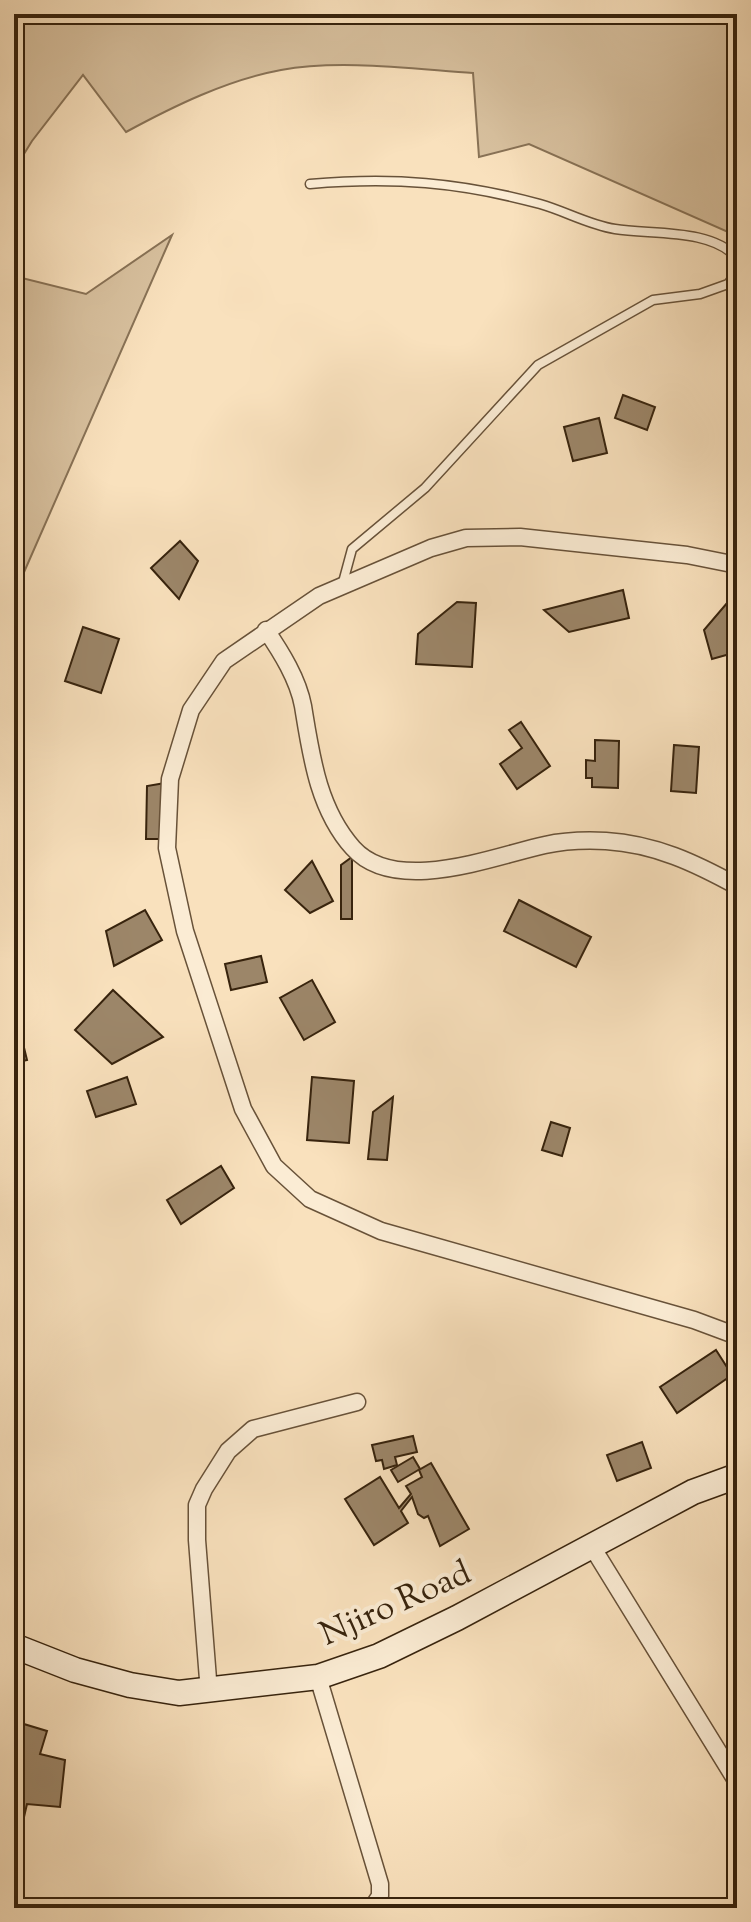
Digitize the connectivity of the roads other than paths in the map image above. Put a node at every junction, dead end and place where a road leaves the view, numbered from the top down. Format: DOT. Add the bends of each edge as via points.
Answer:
graph roads {
  1 [pos="310,184"];
  2 [pos="737,258"];
  3 [pos="737,272"];
  4 [pos="737,565"];
  5 [pos="342,586"];
  6 [pos="266,630"];
  7 [pos="737,886"];
  8 [pos="737,1336"];
  9 [pos="357,1402"];
  10 [pos="737,1476"];
  11 [pos="591,1545"];
  12 [pos="14,1646"];
  13 [pos="318,1677"];
  14 [pos="209,1692"];
  15 [pos="737,1782"];
  16 [pos="372,1908"];
  1 -- 2 [label="lane" via="394,179 455,185 541,204 612,229 707,241"];
  3 -- 5 [label="lane" via="728,284 700,294 653,300 538,365 425,488 352,549"];
  4 -- 5 [label="street" via="582,543 466,538"];
  5 -- 6 [label="street"];
  6 -- 7 [label="street" via="303,705 321,791 355,850 385,867 441,871 547,844 605,841 682,857"];
  6 -- 8 [label="street" via="224,661 191,710 170,779 167,848 185,931 225,1061 274,1166 310,1199 381,1231"];
  9 -- 14 [label="street" via="253,1429 228,1451 204,1489 197,1505 197,1540"];
  10 -- 11 [label="street, Njiro Road" via="693,1492"];
  11 -- 13 [label="street, Njiro Road" via="379,1656"];
  11 -- 15 [label="street"];
  12 -- 14 [label="street, Njiro Road" via="130,1685"];
  13 -- 14 [label="street, Njiro Road"];
  13 -- 16 [label="street" via="380,1884"];
}
